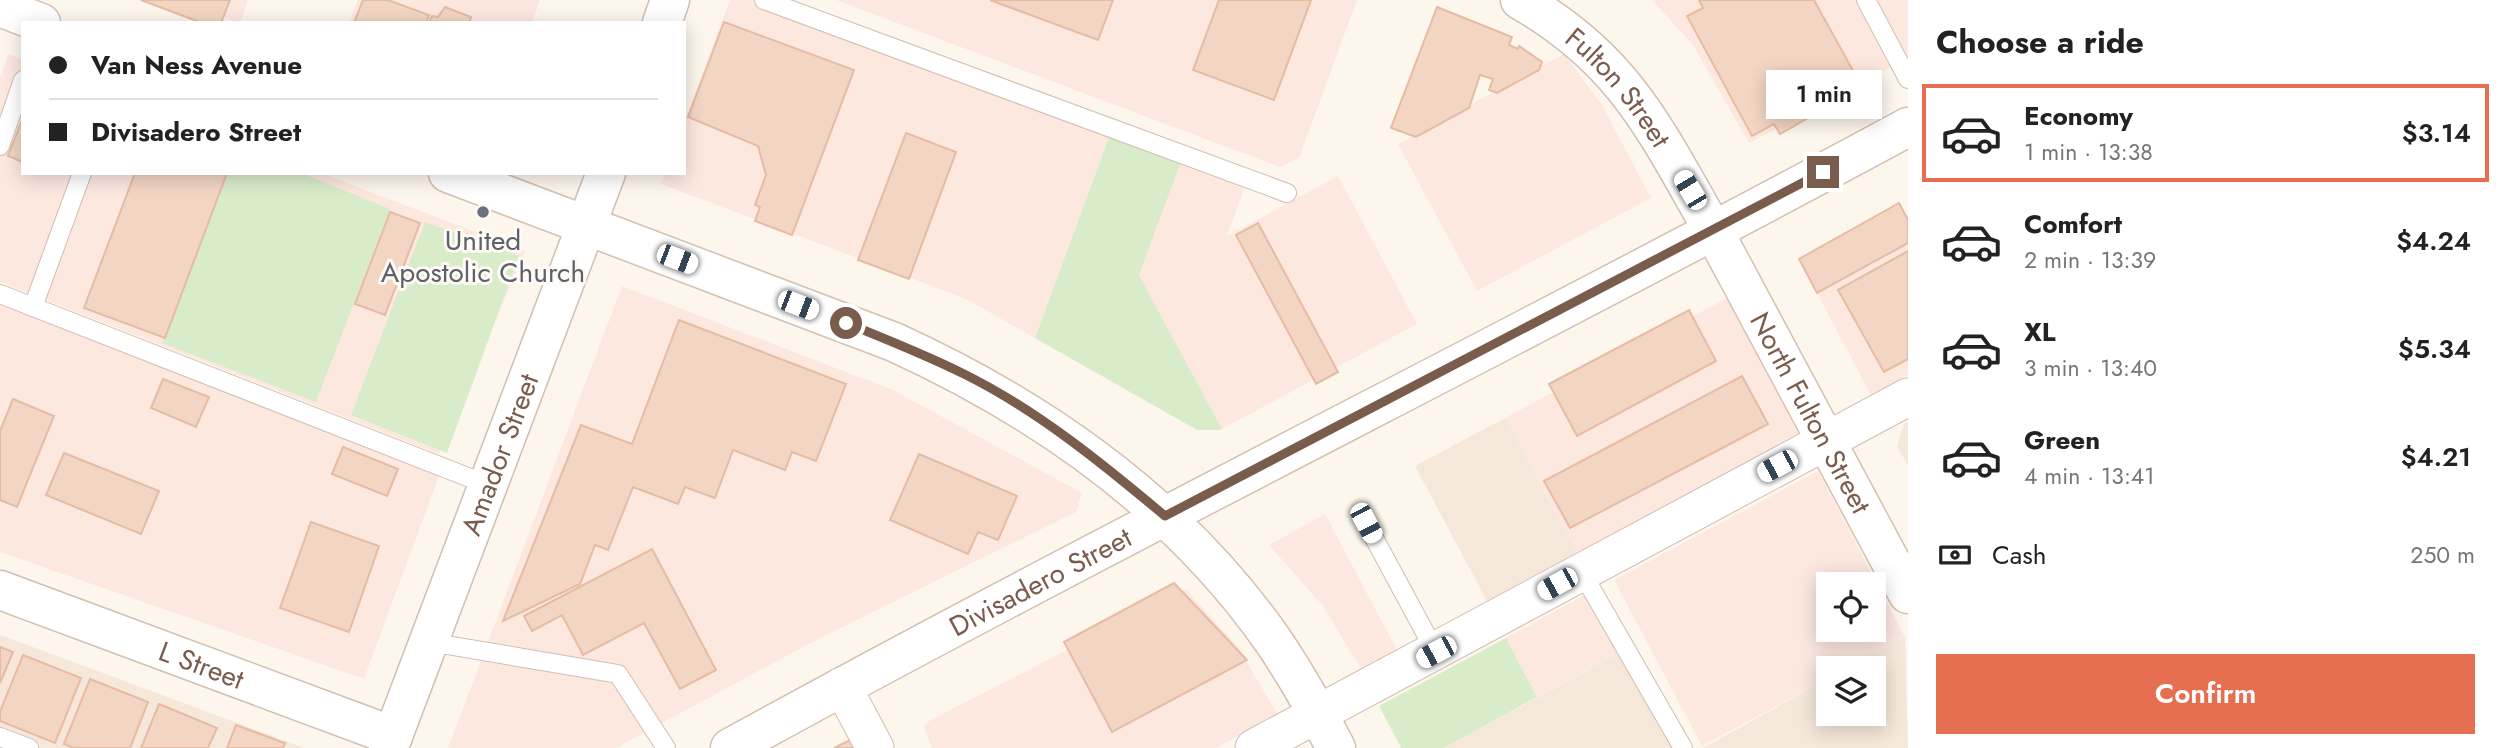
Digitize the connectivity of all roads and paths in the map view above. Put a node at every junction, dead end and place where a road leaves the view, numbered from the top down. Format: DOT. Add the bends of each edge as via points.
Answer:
graph roads {
  1 [pos="670,0"];
  2 [pos="764,0"];
  3 [pos="1520,0"];
  4 [pos="1866,0"];
  5 [pos="0,7"];
  6 [pos="36,21"];
  7 [pos="663,21"];
  8 [pos="1908,79"];
  9 [pos="21,86"];
  10 [pos="1908,127"];
  11 [pos="0,146"];
  12 [pos="81,175"];
  13 [pos="453,175"];
  14 [pos="605,175"];
  15 [pos="1287,193"];
  16 [pos="587,225"];
  17 [pos="1714,232"];
  18 [pos="0,295"];
  19 [pos="33,307"];
  20 [pos="1908,397"];
  21 [pos="1827,440"];
  22 [pos="488,485"];
  23 [pos="1165,516"];
  24 [pos="1366,523"];
  25 [pos="1581,571"];
  26 [pos="0,590"];
  27 [pos="1908,593"];
  28 [pos="429,642"];
  29 [pos="1436,652"];
  30 [pos="842,686"];
  31 [pos="1318,714"];
  32 [pos="0,737"];
  33 [pos="391,742"];
  34 [pos="29,748"];
  35 [pos="666,748"];
  36 [pos="730,748"];
  37 [pos="875,748"];
  38 [pos="1254,748"];
  39 [pos="1336,748"];
  40 [pos="1684,748"];
  1 -- 7 [label="main road"];
  2 -- 15 [label="lane"];
  3 -- 17 [label="main road, Fulton Street" via="1584,43 1618,77 1647,116"];
  4 -- 8 [label="lane"];
  5 -- 6 [label="main road"];
  9 -- 11 [label="lane"];
  10 -- 17 [label="main road, Divisadero Street"];
  12 -- 19 [label="lane"];
  13 -- 16 [label="main road"];
  14 -- 16 [label="main road, Amador Street"];
  16 -- 22 [label="main road, Amador Street"];
  16 -- 23 [label="main road" via="966,374 1059,433"];
  17 -- 21 [label="main road, North Fulton Street"];
  17 -- 23 [label="main road, Divisadero Street"];
  18 -- 19 [label="lane"];
  19 -- 22 [label="lane"];
  20 -- 21 [label="street"];
  21 -- 25 [label="street"];
  21 -- 27 [label="main road, North Fulton Street"];
  22 -- 28 [label="main road, Amador Street"];
  23 -- 30 [label="main road, Divisadero Street"];
  23 -- 31 [label="main road" via="1251,611"];
  24 -- 29 [label="lane"];
  25 -- 29 [label="street"];
  25 -- 40 [label="lane"];
  26 -- 33 [label="main road, L Street"];
  28 -- 33 [label="main road, Amador Street"];
  28 -- 35 [label="lane" via="618,674"];
  29 -- 31 [label="street"];
  30 -- 36 [label="main road, Divisadero Street"];
  30 -- 37 [label="street"];
  31 -- 38 [label="street"];
  31 -- 39 [label="main road"];
  32 -- 34 [label="lane"];
}
